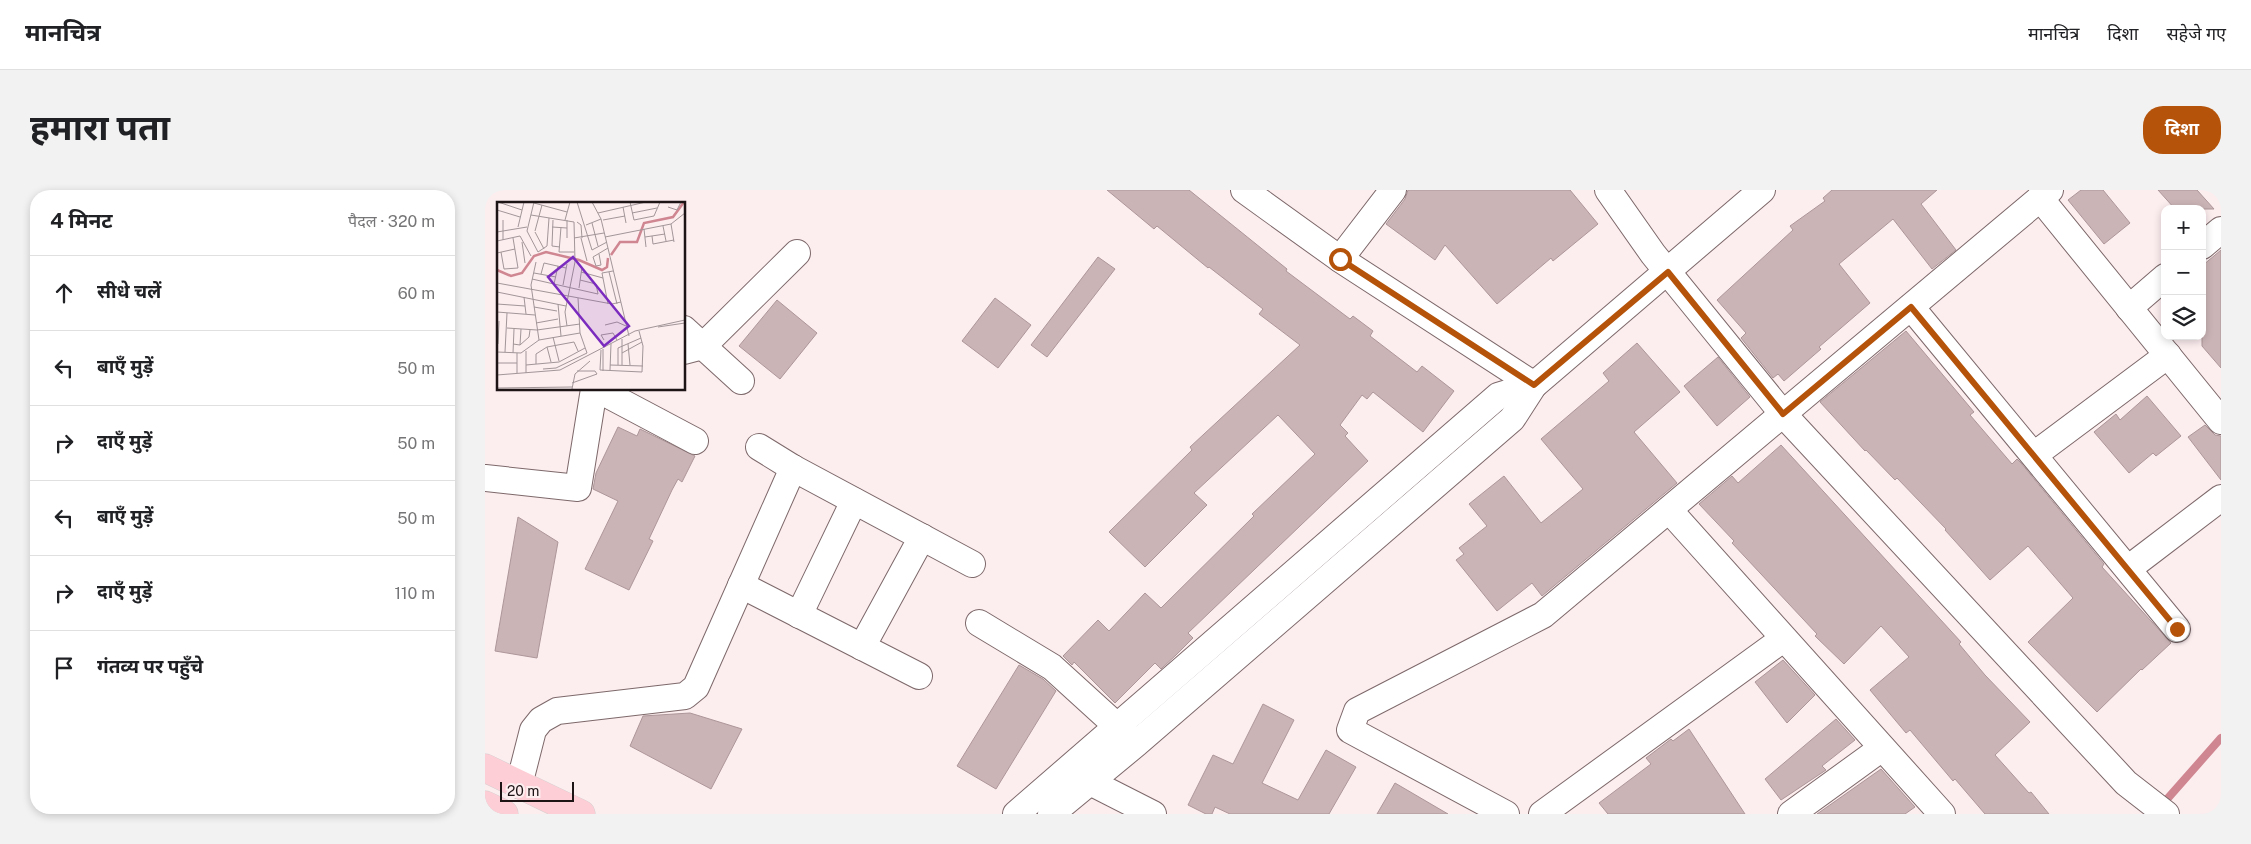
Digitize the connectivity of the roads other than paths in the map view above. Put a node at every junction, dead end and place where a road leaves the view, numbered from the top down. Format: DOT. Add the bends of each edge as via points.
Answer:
graph roads {
  1 [pos="1244,190"];
  2 [pos="1393,190"];
  3 [pos="1608,190"];
  4 [pos="1762,190"];
  5 [pos="2045,194"];
  6 [pos="2221,230"];
  7 [pos="2206,243"];
  8 [pos="797,253"];
  9 [pos="1340,259"];
  10 [pos="1668,272"];
  11 [pos="2161,281"];
  12 [pos="1911,307"];
  13 [pos="2129,308"];
  14 [pos="685,331"];
  15 [pos="693,349"];
  16 [pos="2168,355"];
  17 [pos="741,381"];
  18 [pos="1534,385"];
  19 [pos="595,390"];
  20 [pos="597,390"];
  21 [pos="1783,414"];
  22 [pos="2221,420"];
  23 [pos="695,441"];
  24 [pos="759,447"];
  25 [pos="2034,455"];
  26 [pos="793,468"];
  27 [pos="485,478"];
  28 [pos="2221,498"];
  29 [pos="854,501"];
  30 [pos="1669,510"];
  31 [pos="922,537"];
  32 [pos="972,564"];
  33 [pos="2129,568"];
  34 [pos="741,584"];
  35 [pos="799,615"];
  36 [pos="979,623"];
  37 [pos="2177,629"];
  38 [pos="1783,639"];
  39 [pos="862,647"];
  40 [pos="919,676"];
  41 [pos="1117,726"];
  42 [pos="1137,743"];
  43 [pos="1882,748"];
  44 [pos="485,753"];
  45 [pos="1080,775"];
  46 [pos="502,776"];
  47 [pos="581,814"];
  48 [pos="1016,814"];
  49 [pos="1051,814"];
  50 [pos="1153,814"];
  51 [pos="1506,814"];
  52 [pos="1542,814"];
  53 [pos="1791,814"];
  54 [pos="1942,814"];
  55 [pos="2166,814"];
  1 -- 9 [label="street"];
  2 -- 9 [label="street"];
  3 -- 10 [label="street"];
  4 -- 10 [label="street"];
  5 -- 12 [label="street"];
  5 -- 13 [label="street"];
  6 -- 7 [label="street"];
  8 -- 15 [label="street"];
  9 -- 18 [label="street"];
  10 -- 18 [label="street"];
  10 -- 21 [label="street"];
  11 -- 13 [label="street"];
  12 -- 21 [label="street"];
  12 -- 25 [label="street"];
  13 -- 16 [label="street"];
  14 -- 15 [label="street"];
  15 -- 17 [label="street"];
  16 -- 22 [label="street"];
  16 -- 25 [label="street"];
  18 -- 41 [label="street" via="1498,396"];
  18 -- 42 [label="street" via="1512,419"];
  19 -- 27 [label="street" via="578,488"];
  20 -- 23 [label="street"];
  21 -- 30 [label="street"];
  21 -- 55 [label="street" via="2127,783"];
  24 -- 26 [label="street"];
  25 -- 33 [label="street"];
  26 -- 29 [label="street"];
  26 -- 34 [label="street"];
  28 -- 33 [label="street"];
  29 -- 31 [label="street"];
  29 -- 35 [label="street"];
  30 -- 38 [label="street"];
  30 -- 51 [label="street" via="1543,615 1357,711 1350,730"];
  31 -- 32 [label="street"];
  31 -- 39 [label="street"];
  33 -- 37 [label="street"];
  34 -- 35 [label="street"];
  34 -- 46 [label="street" via="695,687 685,696 557,711 541,720"];
  35 -- 39 [label="street"];
  36 -- 41 [label="street" via="1052,667"];
  38 -- 43 [label="street"];
  38 -- 52 [label="street"];
  39 -- 40 [label="street"];
  41 -- 42 [label="street"];
  41 -- 45 [label="street"];
  42 -- 45 [label="street"];
  43 -- 53 [label="street"];
  43 -- 54 [label="street"];
  44 -- 46 [label="main road"];
  45 -- 48 [label="street"];
  45 -- 49 [label="street"];
  45 -- 50 [label="street"];
  46 -- 47 [label="main road"];
}
